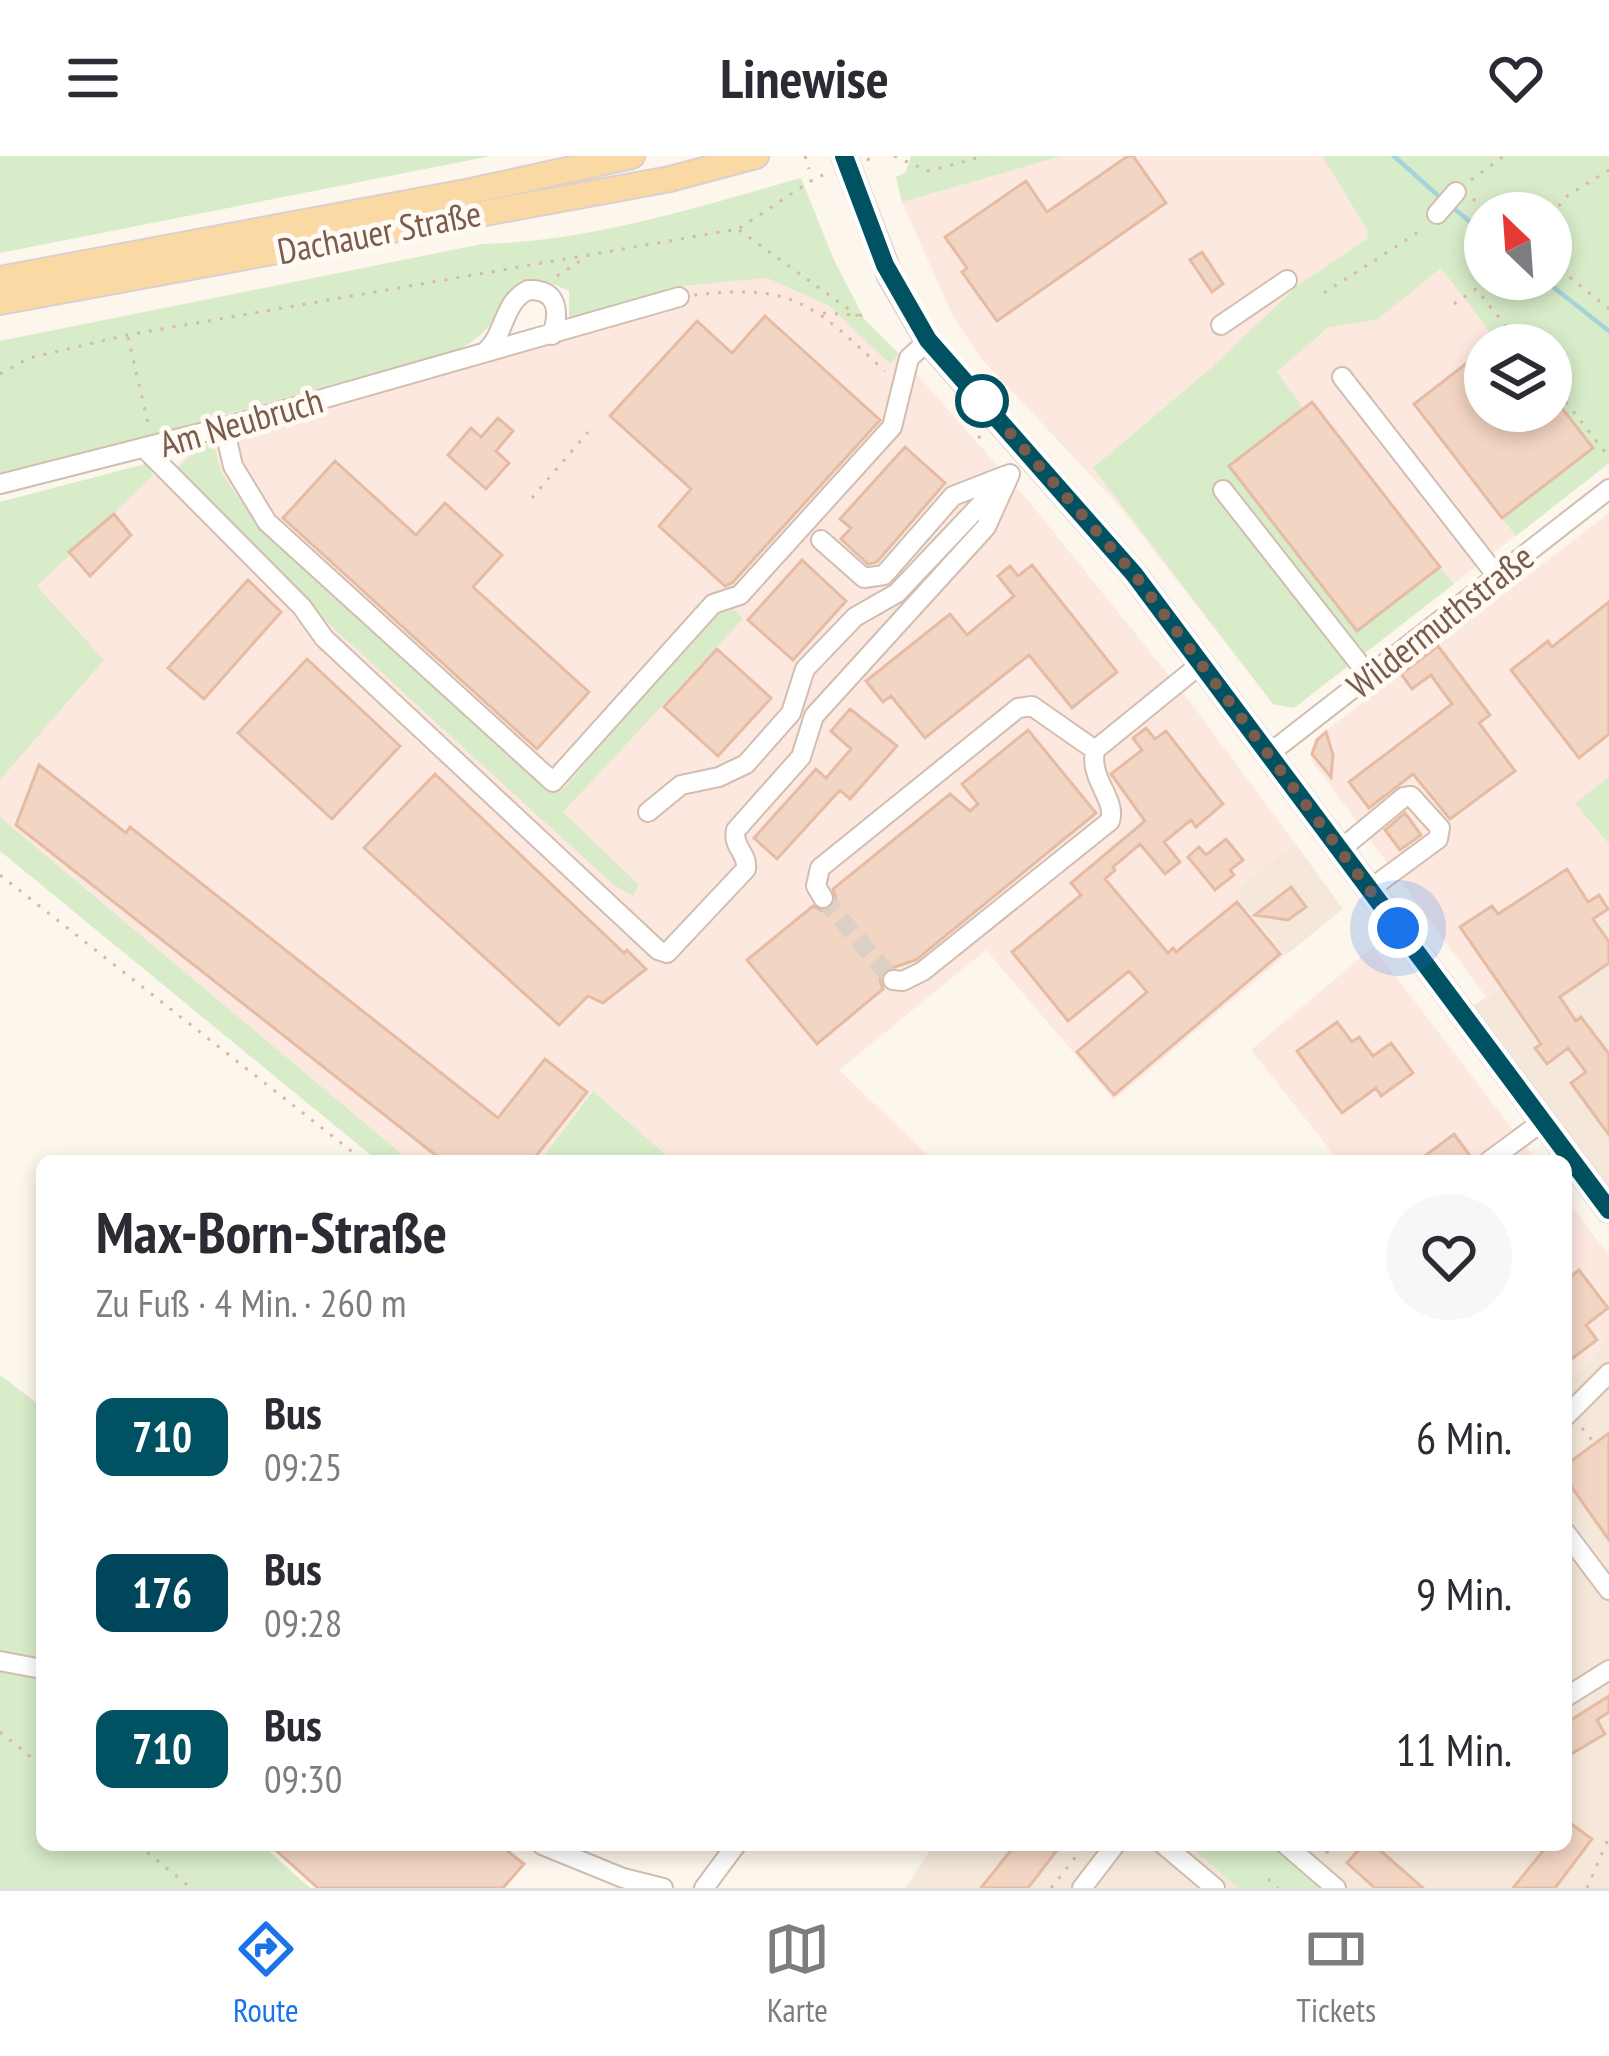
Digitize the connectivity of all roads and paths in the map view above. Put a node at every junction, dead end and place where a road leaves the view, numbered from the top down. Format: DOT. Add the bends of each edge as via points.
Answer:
graph roads {
  1 [pos="632,156"];
  2 [pos="756,156"];
  3 [pos="806,156"];
  4 [pos="844,156"];
  5 [pos="894,156"];
  6 [pos="985,156"];
  7 [pos="1504,156"];
  8 [pos="809,169"];
  9 [pos="1609,170"];
  10 [pos="817,177"];
  11 [pos="1456,192"];
  12 [pos="1468,192"];
  13 [pos="1572,193"];
  14 [pos="1438,214"];
  15 [pos="737,229"];
  16 [pos="591,254"];
  17 [pos="0,279"];
  18 [pos="1572,279"];
  19 [pos="1287,280"];
  20 [pos="546,292"];
  21 [pos="1324,293"];
  22 [pos="679,297"];
  23 [pos="0,302"];
  24 [pos="1454,304"];
  25 [pos="1609,309"];
  26 [pos="821,313"];
  27 [pos="859,316"];
  28 [pos="869,316"];
  29 [pos="1504,324"];
  30 [pos="1221,325"];
  31 [pos="127,334"];
  32 [pos="552,335"];
  33 [pos="928,340"];
  34 [pos="481,354"];
  35 [pos="0,374"];
  36 [pos="1342,377"];
  37 [pos="900,384"];
  38 [pos="1572,410"];
  39 [pos="224,427"];
  40 [pos="588,432"];
  41 [pos="150,447"];
  42 [pos="1031,456"];
  43 [pos="1609,457"];
  44 [pos="1010,474"];
  45 [pos="0,484"];
  46 [pos="1223,490"];
  47 [pos="532,498"];
  48 [pos="1605,500"];
  49 [pos="820,540"];
  50 [pos="1497,576"];
  51 [pos="1202,664"];
  52 [pos="1369,676"];
  53 [pos="1095,750"];
  54 [pos="1270,753"];
  55 [pos="647,812"];
  56 [pos="1341,849"];
  57 [pos="0,875"];
  58 [pos="1370,889"];
  59 [pos="823,898"];
  60 [pos="893,980"];
  61 [pos="1543,1121"];
  62 [pos="356,1155"];
  63 [pos="1497,1155"];
  64 [pos="1568,1155"];
  65 [pos="1572,1160"];
  66 [pos="1609,1210"];
  67 [pos="1609,1373"];
  68 [pos="1572,1410"];
  69 [pos="1572,1418"];
  70 [pos="1596,1445"];
  71 [pos="1572,1541"];
  72 [pos="1609,1590"];
  73 [pos="0,1661"];
  74 [pos="36,1668"];
  75 [pos="1609,1670"];
  76 [pos="1572,1693"];
  77 [pos="0,1732"];
  78 [pos="36,1761"];
  79 [pos="1609,1837"];
  80 [pos="145,1851"];
  81 [pos="557,1851"];
  82 [pos="732,1851"];
  83 [pos="1080,1851"];
  84 [pos="1110,1851"];
  85 [pos="1172,1851"];
  86 [pos="1293,1851"];
  87 [pos="1268,1879"];
  88 [pos="191,1888"];
  89 [pos="662,1888"];
  90 [pos="704,1888"];
  91 [pos="1051,1888"];
  92 [pos="1082,1888"];
  93 [pos="1215,1888"];
  94 [pos="1279,1888"];
  95 [pos="1336,1888"];
  96 [pos="1587,1888"];
  1 -- 17 [label="main road, Dachauer Straße"];
  2 -- 23 [label="main road, Dachauer Straße" via="670,179"];
  3 -- 8 [label="path"];
  4 -- 33 [label="main road" via="885,265"];
  5 -- 6 [label="path" via="928,171"];
  7 -- 12 [label="path" via="1463,187"];
  9 -- 13 [label="path"];
  10 -- 15 [label="path"];
  11 -- 14 [label="street"];
  14 -- 21 [label="path"];
  15 -- 16 [label="path"];
  15 -- 27 [label="path"];
  16 -- 20 [label="path"];
  16 -- 31 [label="path"];
  18 -- 25 [label="path"];
  19 -- 30 [label="street"];
  20 -- 32 [label="street" via="556,307"];
  20 -- 34 [label="street" via="517,295 498,338"];
  22 -- 26 [label="path" via="746,289 785,295"];
  22 -- 32 [label="street, Am Neubruch"];
  24 -- 29 [label="path" via="1476,289"];
  26 -- 27 [label="path"];
  26 -- 37 [label="path"];
  27 -- 28 [label="path"];
  31 -- 35 [label="path" via="29,358"];
  31 -- 41 [label="path"];
  32 -- 34 [label="street, Am Neubruch"];
  33 -- 37 [label="street" via="909,358"];
  33 -- 42 [label="main road"];
  34 -- 39 [label="street, Am Neubruch"];
  36 -- 50 [label="street"];
  37 -- 39 [label="street" via="892,427 740,595 713,604 553,782 267,523 233,466"];
  38 -- 43 [label="path"];
  39 -- 41 [label="street, Am Neubruch"];
  40 -- 47 [label="path"];
  41 -- 44 [label="street" via="324,638 667,953 746,869 736,830 801,757 814,716 986,527"];
  41 -- 45 [label="street, Am Neubruch"];
  42 -- 44 [label="street"];
  42 -- 51 [label="main road"];
  44 -- 49 [label="street" via="952,496 884,575 864,578"];
  44 -- 55 [label="street" via="897,593 856,617 805,669 791,713 746,764 681,785"];
  46 -- 52 [label="street"];
  48 -- 50 [label="street, Wildermuthstraße"];
  50 -- 52 [label="street, Wildermuthstraße"];
  51 -- 53 [label="street"];
  51 -- 54 [label="main road"];
  52 -- 54 [label="street, Wildermuthstraße"];
  53 -- 59 [label="street" via="1032,706 1018,708 820,868"];
  53 -- 60 [label="street" via="1110,821 923,971"];
  54 -- 56 [label="main road"];
  56 -- 58 [label="main road"];
  56 -- 58 [label="street" via="1404,796 1440,828 1438,839"];
  57 -- 62 [label="path"];
  58 -- 61 [label="main road"];
  61 -- 63 [label="street"];
  61 -- 64 [label="main road"];
  65 -- 66 [label="main road"];
  67 -- 68 [label="street"];
  69 -- 70 [label="path"];
  71 -- 72 [label="street"];
  73 -- 74 [label="street"];
  75 -- 76 [label="street"];
  77 -- 78 [label="path"];
  79 -- 96 [label="path"];
  80 -- 88 [label="path"];
  81 -- 89 [label="street"];
  82 -- 90 [label="street"];
  83 -- 91 [label="path"];
  84 -- 92 [label="street"];
  85 -- 93 [label="street"];
  86 -- 95 [label="street"];
  87 -- 94 [label="path"];
}
